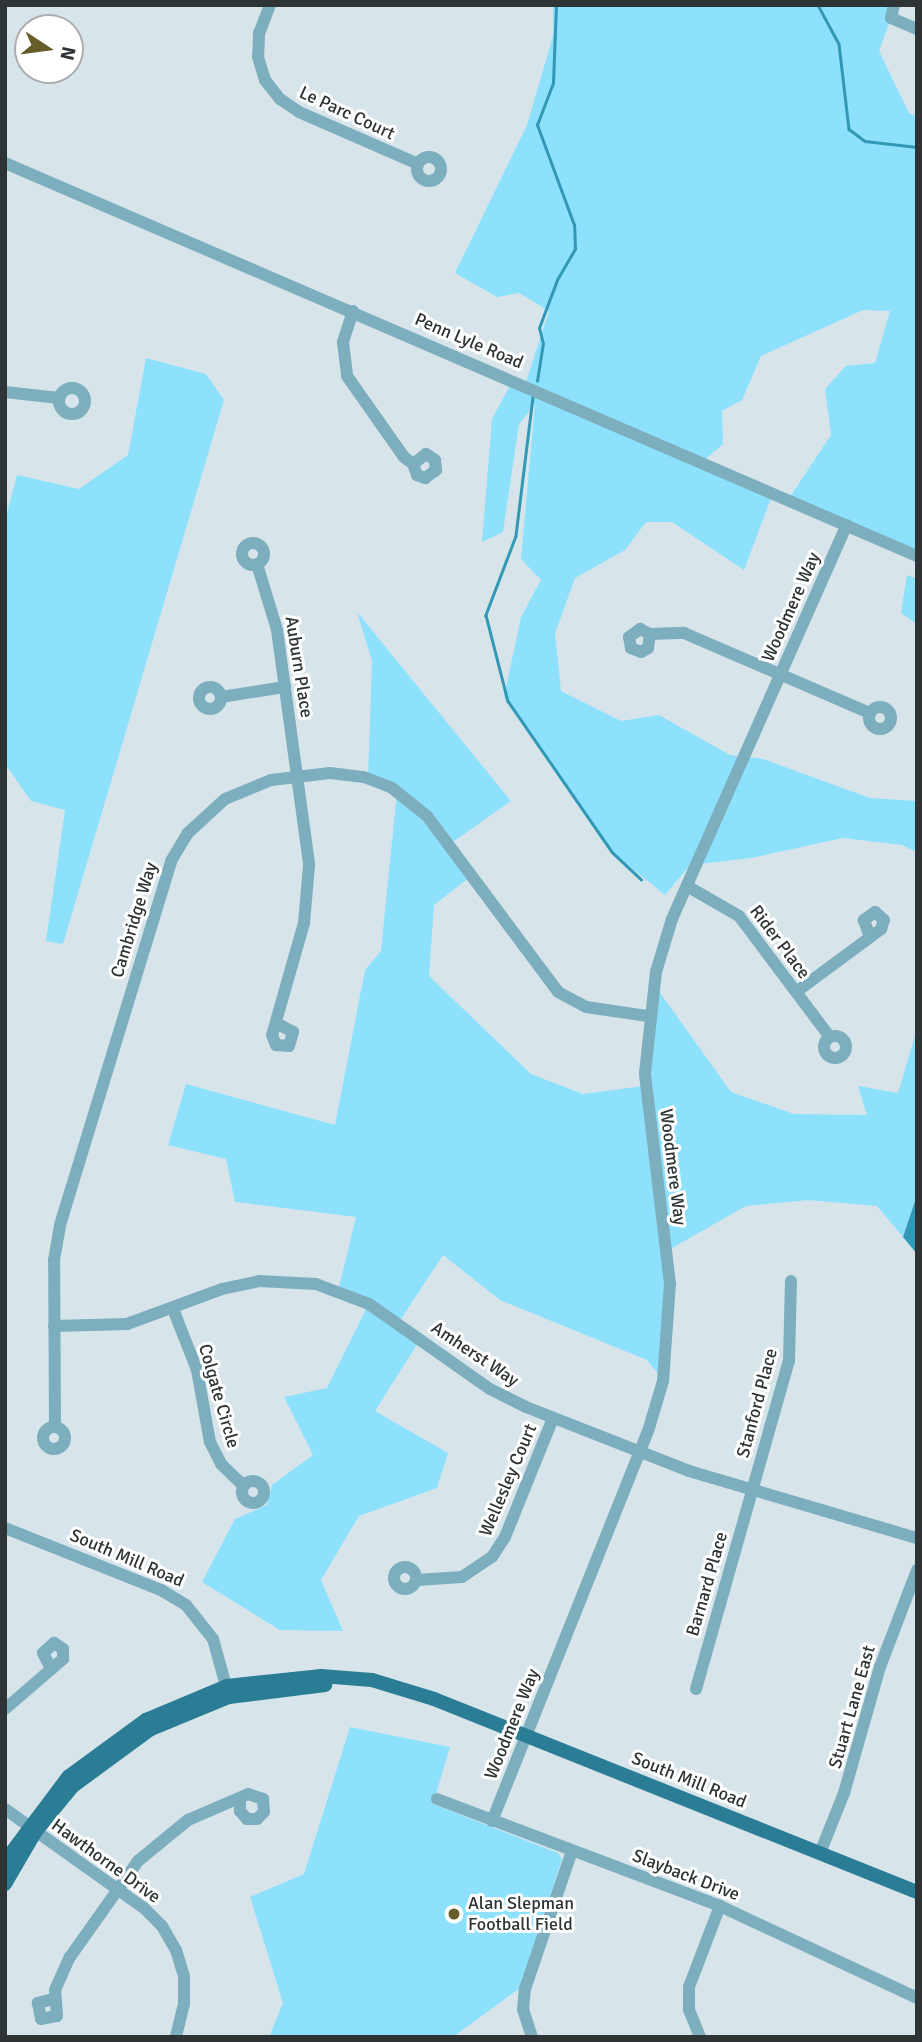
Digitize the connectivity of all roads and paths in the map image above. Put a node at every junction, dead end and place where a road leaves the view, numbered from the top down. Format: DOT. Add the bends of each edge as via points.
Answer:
graph roads {
  1 [pos="270,5"];
  2 [pos="892,12"];
  3 [pos="917,29"];
  4 [pos="5,163"];
  5 [pos="418,164"];
  6 [pos="353,311"];
  7 [pos="5,392"];
  8 [pos="60,398"];
  9 [pos="413,464"];
  10 [pos="847,525"];
  11 [pos="917,556"];
  12 [pos="257,564"];
  13 [pos="650,634"];
  14 [pos="780,673"];
  15 [pos="285,687"];
  16 [pos="221,697"];
  17 [pos="870,713"];
  18 [pos="297,777"];
  19 [pos="687,886"];
  20 [pos="870,937"];
  21 [pos="796,992"];
  22 [pos="648,1016"];
  23 [pos="276,1023"];
  24 [pos="830,1037"];
  25 [pos="791,1281"];
  26 [pos="173,1309"];
  27 [pos="54,1326"];
  28 [pos="553,1418"];
  29 [pos="55,1427"];
  30 [pos="639,1453"];
  31 [pos="243,1485"];
  32 [pos="752,1490"];
  33 [pos="5,1528"];
  34 [pos="917,1538"];
  35 [pos="917,1570"];
  36 [pos="417,1580"];
  37 [pos="51,1669"];
  38 [pos="696,1689"];
  39 [pos="228,1691"];
  40 [pos="5,1709"];
  41 [pos="527,1736"];
  42 [pos="437,1799"];
  43 [pos="240,1801"];
  44 [pos="5,1809"];
  45 [pos="492,1821"];
  46 [pos="32,1828"];
  47 [pos="572,1851"];
  48 [pos="820,1853"];
  49 [pos="5,1861"];
  50 [pos="5,1884"];
  51 [pos="117,1888"];
  52 [pos="917,1892"];
  53 [pos="720,1906"];
  54 [pos="917,1998"];
  55 [pos="53,1999"];
  56 [pos="176,2037"];
  57 [pos="532,2037"];
  58 [pos="700,2037"];
  1 -- 5 [label="street, Le Parc Court" via="259,33 258,57 265,80 280,99 299,112"];
  2 -- 3 [label="street"];
  4 -- 6 [label="street, Penn Lyle Road"];
  6 -- 9 [label="street" via="343,342 347,376"];
  6 -- 10 [label="street, Penn Lyle Road"];
  7 -- 8 [label="street"];
  10 -- 11 [label="street, Penn Lyle Road"];
  10 -- 14 [label="street, Woodmere Way"];
  12 -- 15 [label="street, Auburn Place" via="277,630"];
  13 -- 14 [label="street" via="673,631 695,636"];
  14 -- 17 [label="street"];
  14 -- 19 [label="street, Woodmere Way"];
  15 -- 16 [label="street"];
  15 -- 18 [label="street, Auburn Place"];
  18 -- 22 [label="street, Cambridge Way" via="349,774 403,794 427,816 558,992 586,1007"];
  18 -- 23 [label="street, Auburn Place" via="309,865 308,904"];
  18 -- 27 [label="street, Cambridge Way" via="254,785 225,799 199,820 171,861 60,1225 54,1260"];
  19 -- 21 [label="street, Rider Place" via="739,916"];
  19 -- 22 [label="street, Woodmere Way" via="662,948"];
  20 -- 21 [label="street"];
  21 -- 24 [label="street, Rider Place"];
  22 -- 30 [label="street, Woodmere Way" via="646,1101 671,1308 663,1381"];
  25 -- 32 [label="street, Stanford Place" via="789,1361"];
  26 -- 27 [label="street, Amherst Way" via="127,1324"];
  26 -- 28 [label="street, Amherst Way" via="222,1289 259,1281 297,1281 334,1289 383,1313 490,1389"];
  26 -- 31 [label="street, Colgate Circle" via="197,1370 210,1442 221,1464"];
  27 -- 29 [label="street, Cambridge Way"];
  28 -- 30 [label="street, Amherst Way"];
  28 -- 36 [label="street, Wellesley Court" via="505,1538 492,1557 461,1577"];
  30 -- 32 [label="street, Amherst Way"];
  30 -- 41 [label="street, Woodmere Way"];
  32 -- 34 [label="street, Amherst Way"];
  32 -- 38 [label="street, Barnard Place"];
  33 -- 39 [label="street, South Mill Road" via="174,1597 213,1639"];
  35 -- 48 [label="street, Stuart Lane East" via="880,1667 844,1793"];
  37 -- 40 [label="street"];
  39 -- 41 [label="main road, South Mill Road" via="293,1676 348,1677 398,1686"];
  39 -- 46 [label="main road" via="163,1712 108,1744 68,1777"];
  41 -- 45 [label="street, Woodmere Way"];
  41 -- 48 [label="main road, South Mill Road"];
  42 -- 45 [label="street, Slayback Drive"];
  43 -- 51 [label="street" via="206,1810 172,1831"];
  44 -- 46 [label="street, Hawthorne Drive"];
  45 -- 47 [label="street, Slayback Drive"];
  46 -- 49 [label="main road"];
  46 -- 50 [label="main road"];
  46 -- 51 [label="street, Hawthorne Drive"];
  47 -- 53 [label="street, Slayback Drive"];
  47 -- 57 [label="street" via="525,1989 523,2010"];
  48 -- 52 [label="main road, South Mill Road"];
  51 -- 55 [label="street" via="70,1957"];
  51 -- 56 [label="street, Hawthorne Drive" via="153,1916 176,1950 185,1991"];
  53 -- 54 [label="street, Slayback Drive"];
  53 -- 58 [label="street" via="689,1987 689,2010"];
}
